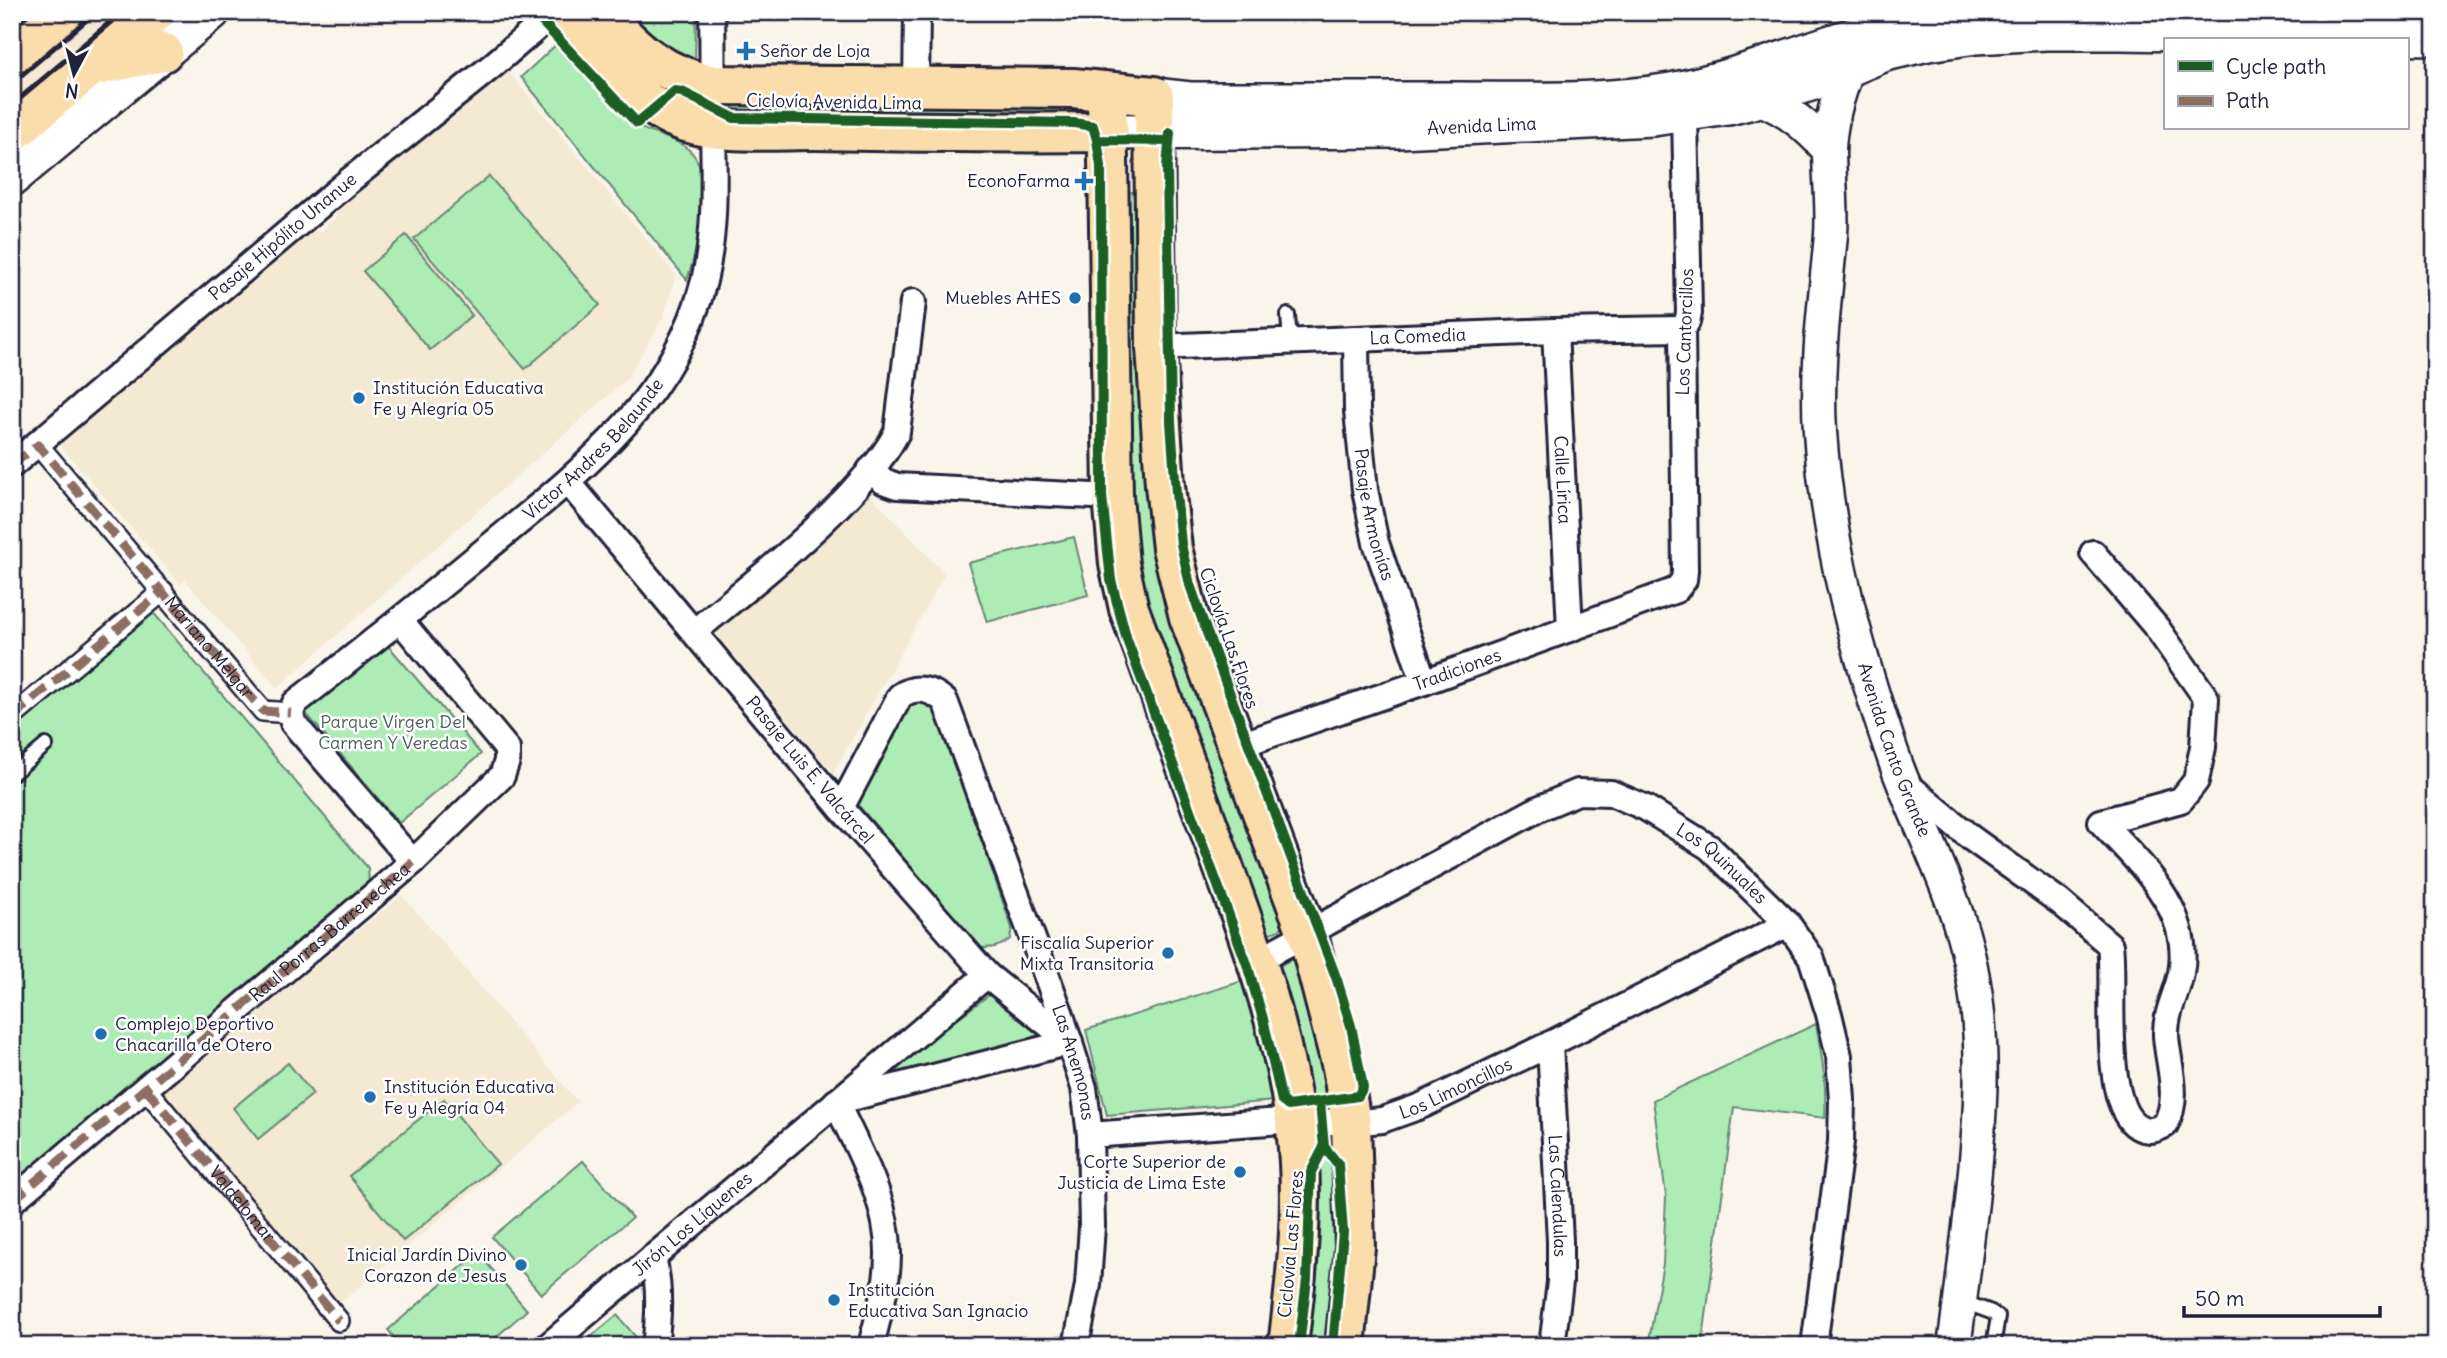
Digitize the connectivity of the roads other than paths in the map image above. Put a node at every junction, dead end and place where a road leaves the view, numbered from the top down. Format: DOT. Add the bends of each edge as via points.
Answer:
graph roads {
  1 [pos="156,12"];
  2 [pos="212,12"];
  3 [pos="555,12"];
  4 [pos="562,12"];
  5 [pos="602,12"];
  6 [pos="712,12"];
  7 [pos="917,12"];
  8 [pos="1968,12"];
  9 [pos="52,19"];
  10 [pos="2435,37"];
  11 [pos="163,52"];
  12 [pos="12,57"];
  13 [pos="90,67"];
  14 [pos="1849,67"];
  15 [pos="713,85"];
  16 [pos="1754,85"];
  17 [pos="916,87"];
  18 [pos="1107,92"];
  19 [pos="1154,114"];
  20 [pos="1685,114"];
  21 [pos="713,128"];
  22 [pos="12,132"];
  23 [pos="1109,132"];
  24 [pos="1829,150"];
  25 [pos="12,178"];
  26 [pos="913,302"];
  27 [pos="1288,315"];
  28 [pos="1682,329"];
  29 [pos="1555,331"];
  30 [pos="1356,339"];
  31 [pos="1290,342"];
  32 [pos="1156,347"];
  33 [pos="38,445"];
  34 [pos="12,465"];
  35 [pos="870,470"];
  36 [pos="568,482"];
  37 [pos="1113,497"];
  38 [pos="2093,553"];
  39 [pos="1676,590"];
  40 [pos="163,591"];
  41 [pos="400,620"];
  42 [pos="1570,629"];
  43 [pos="695,631"];
  44 [pos="1424,682"];
  45 [pos="291,713"];
  46 [pos="12,717"];
  47 [pos="46,745"];
  48 [pos="1237,746"];
  49 [pos="12,774"];
  50 [pos="1903,780"];
  51 [pos="841,808"];
  52 [pos="413,862"];
  53 [pos="1788,924"];
  54 [pos="1308,935"];
  55 [pos="1258,960"];
  56 [pos="987,975"];
  57 [pos="1070,1042"];
  58 [pos="1550,1044"];
  59 [pos="146,1089"];
  60 [pos="836,1102"];
  61 [pos="1294,1120"];
  62 [pos="1350,1123"];
  63 [pos="1090,1135"];
  64 [pos="12,1201"];
  65 [pos="653,1257"];
  66 [pos="1961,1300"];
  67 [pos="339,1321"];
  68 [pos="548,1346"];
  69 [pos="655,1346"];
  70 [pos="871,1346"];
  71 [pos="1076,1346"];
  72 [pos="1288,1346"];
  73 [pos="1345,1346"];
  74 [pos="1552,1346"];
  75 [pos="1814,1346"];
  76 [pos="1954,1346"];
  77 [pos="1993,1346"];
  1 -- 13 [label="main road"];
  2 -- 11 [label="main road"];
  3 -- 33 [label="street, Pasaje Hipólito Unanue"];
  4 -- 21 [label="main road, Avenida Lima" via="642,100 676,119"];
  5 -- 15 [label="main road, Avenida Lima" via="657,64"];
  6 -- 15 [label="street, Victor Andres Belaunde"];
  7 -- 17 [label="street"];
  8 -- 16 [label="main road, Avenida Lima" via="1867,32"];
  9 -- 12 [label="main road"];
  10 -- 14 [label="main road, Avenida Lima" via="2046,32 1928,43"];
  11 -- 13 [label="main road"];
  11 -- 25 [label="main road"];
  13 -- 22 [label="main road"];
  14 -- 16 [label="main road, Avenida Lima" via="1810,83"];
  14 -- 24 [label="street, Avenida Canto Grande" via="1832,120"];
  15 -- 17 [label="main road, Avenida Lima"];
  15 -- 21 [label="street, Victor Andres Belaunde"];
  16 -- 19 [label="main road, Avenida Lima" via="1557,100 1190,100"];
  16 -- 20 [label="main road, Avenida Lima"];
  16 -- 24 [label="street" via="1808,127"];
  17 -- 18 [label="main road, Avenida Lima"];
  18 -- 19 [label="main road, Avenida Lima"];
  18 -- 23 [label="main road"];
  19 -- 20 [label="main road, Avenida Lima" via="1496,127"];
  19 -- 23 [label="main road, Avenida Lima"];
  19 -- 32 [label="main road"];
  20 -- 28 [label="street, Los Cantorcillos" via="1689,313"];
  21 -- 23 [label="main road, Avenida Lima"];
  21 -- 36 [label="street, Victor Andres Belaunde" via="712,238 691,323 671,365 642,407"];
  23 -- 37 [label="main road"];
  24 -- 50 [label="street, Avenida Canto Grande" via="1832,225 1819,377 1826,491 1851,621"];
  26 -- 35 [label="street" via="897,432"];
  27 -- 31 [label="lane"];
  28 -- 29 [label="street, La Comedia"];
  28 -- 39 [label="street, Los Cantorcillos" via="1685,572"];
  29 -- 30 [label="street, La Comedia"];
  29 -- 42 [label="street, Calle Lírica"];
  30 -- 31 [label="street, La Comedia"];
  30 -- 44 [label="street, Pasaje Armonías" via="1357,411 1370,516"];
  31 -- 32 [label="street, La Comedia"];
  32 -- 48 [label="main road" via="1172,548 1189,617"];
  33 -- 34 [label="street, Pasaje Hipólito Unanue"];
  33 -- 40 [label="street, Mariano Melgar"];
  35 -- 37 [label="street" via="897,486"];
  35 -- 43 [label="street" via="786,556"];
  36 -- 41 [label="street, Victor Andres Belaunde"];
  36 -- 43 [label="street, Pasaje Luis E. Valcárcel"];
  37 -- 55 [label="main road" via="1119,564 1129,609"];
  38 -- 50 [label="street" via="2157,628 2206,698 2196,781 2181,800 2101,822 2153,877 2178,922 2183,958 2166,1032 2174,1105 2165,1125 2151,1130 2137,1127 2123,1109 2112,1062 2110,945"];
  39 -- 42 [label="street, Tradiciones"];
  40 -- 45 [label="street, Mariano Melgar" via="262,710"];
  40 -- 46 [label="street"];
  41 -- 45 [label="street, Victor Andres Belaunde" via="295,703"];
  41 -- 52 [label="street, Raul Porras Barrenechea" via="507,749 508,761 502,776"];
  42 -- 44 [label="street, Tradiciones"];
  43 -- 51 [label="street, Pasaje Luis E. Valcárcel"];
  44 -- 48 [label="street, Tradiciones"];
  45 -- 52 [label="street" via="293,723"];
  47 -- 49 [label="lane"];
  48 -- 54 [label="main road"];
  50 -- 66 [label="street, Avenida Canto Grande" via="1961,924 1979,1017 1980,1125"];
  51 -- 56 [label="street, Pasaje Luis E. Valcárcel"];
  51 -- 57 [label="street, Las Anemonas" via="900,696 920,688 935,692 945,701"];
  52 -- 59 [label="street, Raul Porras Barrenechea"];
  53 -- 54 [label="street, Los Quinuales" via="1709,848 1646,808 1611,793 1578,792 1540,808"];
  53 -- 58 [label="street, Los Limoncillos"];
  53 -- 75 [label="street, Los Quinuales" via="1811,957 1842,1078 1841,1142"];
  54 -- 55 [label="street, Los Quinuales"];
  54 -- 62 [label="main road" via="1342,1068"];
  55 -- 61 [label="main road" via="1284,1054"];
  56 -- 57 [label="street, Pasaje Luis E. Valcárcel"];
  56 -- 60 [label="street, Jirón Los Líquenes"];
  57 -- 60 [label="street, Jirón Los Líquenes"];
  57 -- 63 [label="street, Las Anemonas" via="1084,1088"];
  58 -- 62 [label="street, Los Limoncillos" via="1421,1106 1382,1120"];
  58 -- 74 [label="street, Las Calendulas" via="1560,1251"];
  59 -- 64 [label="street, Raul Porras Barrenechea"];
  59 -- 67 [label="street, Valdelomar"];
  60 -- 65 [label="street, Jirón Los Líquenes"];
  60 -- 70 [label="street" via="875,1188 886,1227 884,1294"];
  61 -- 62 [label="street, Los Limoncillos"];
  61 -- 63 [label="street, Los Limoncillos"];
  61 -- 72 [label="main road" via="1299,1217"];
  62 -- 73 [label="main road" via="1355,1247"];
  63 -- 71 [label="street, Las Anemonas" via="1093,1182 1088,1285"];
  65 -- 68 [label="street, Jirón Los Líquenes"];
  65 -- 69 [label="street" via="657,1272"];
  66 -- 76 [label="street, Avenida Canto Grande"];
  66 -- 77 [label="lane" via="1998,1317"];
}
